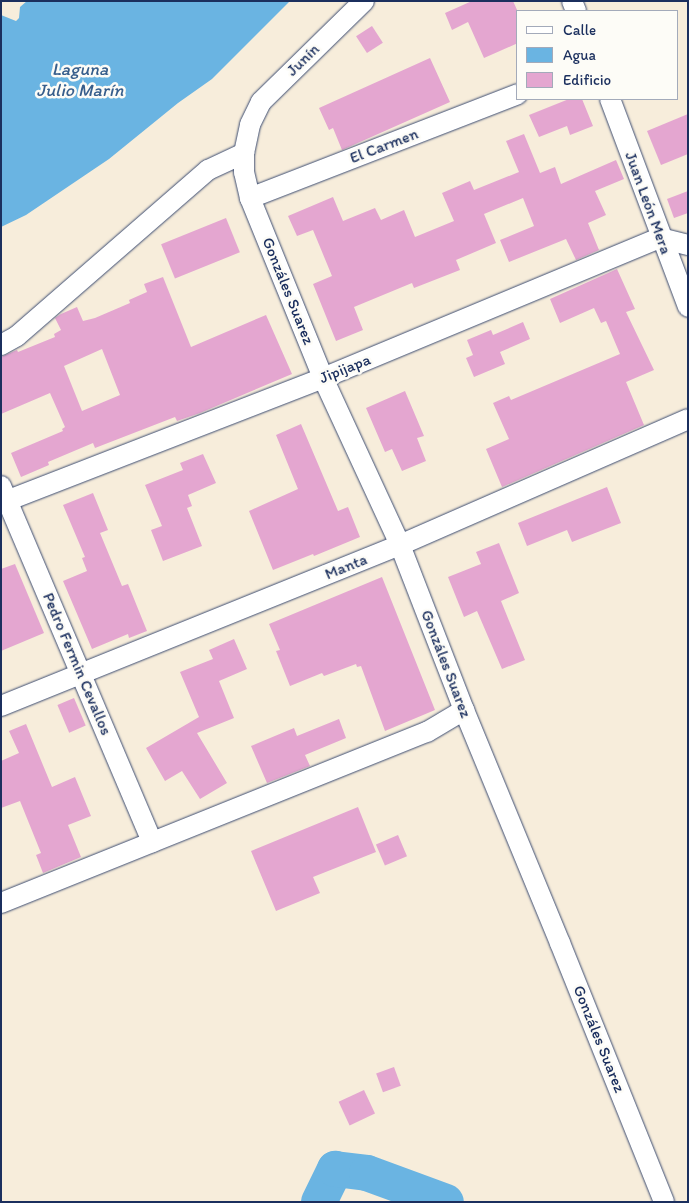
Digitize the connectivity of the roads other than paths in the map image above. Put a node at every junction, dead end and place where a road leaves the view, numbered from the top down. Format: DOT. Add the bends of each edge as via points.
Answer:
graph roads {
  1 [pos="364,1"];
  2 [pos="516,95"];
  3 [pos="610,100"];
  4 [pos="250,125"];
  5 [pos="244,153"];
  6 [pos="250,198"];
  7 [pos="660,238"];
  8 [pos="688,245"];
  9 [pos="688,307"];
  10 [pos="1,345"];
  11 [pos="324,378"];
  12 [pos="688,419"];
  13 [pos="3,496"];
  14 [pos="400,545"];
  15 [pos="81,675"];
  16 [pos="1,706"];
  17 [pos="464,710"];
  18 [pos="152,842"];
  19 [pos="1,903"];
  20 [pos="664,1202"];
  1 -- 4 [label="street, Junín" via="260,102"];
  2 -- 6 [label="street, El Carmen"];
  3 -- 7 [label="street, Juan León Mera"];
  4 -- 5 [label="street, Gonzáles Suarez"];
  5 -- 6 [label="street, Gonzáles Suarez" via="244,172"];
  5 -- 10 [label="street" via="208,170 24,330"];
  6 -- 11 [label="street, Gonzáles Suarez"];
  7 -- 8 [label="street"];
  7 -- 9 [label="street, Juan León Mera"];
  7 -- 11 [label="street, Jipijapa"];
  11 -- 13 [label="street, Jipijapa"];
  11 -- 14 [label="street, Gonzáles Suarez"];
  12 -- 14 [label="street, Manta"];
  13 -- 15 [label="street, Pedro Fermin Cevallos"];
  14 -- 15 [label="street, Manta"];
  14 -- 17 [label="street, Gonzáles Suarez"];
  15 -- 16 [label="street, Manta"];
  15 -- 18 [label="street, Pedro Fermin Cevallos"];
  17 -- 18 [label="street" via="427,732"];
  17 -- 20 [label="street, Gonzáles Suarez"];
  18 -- 19 [label="street"];
}
